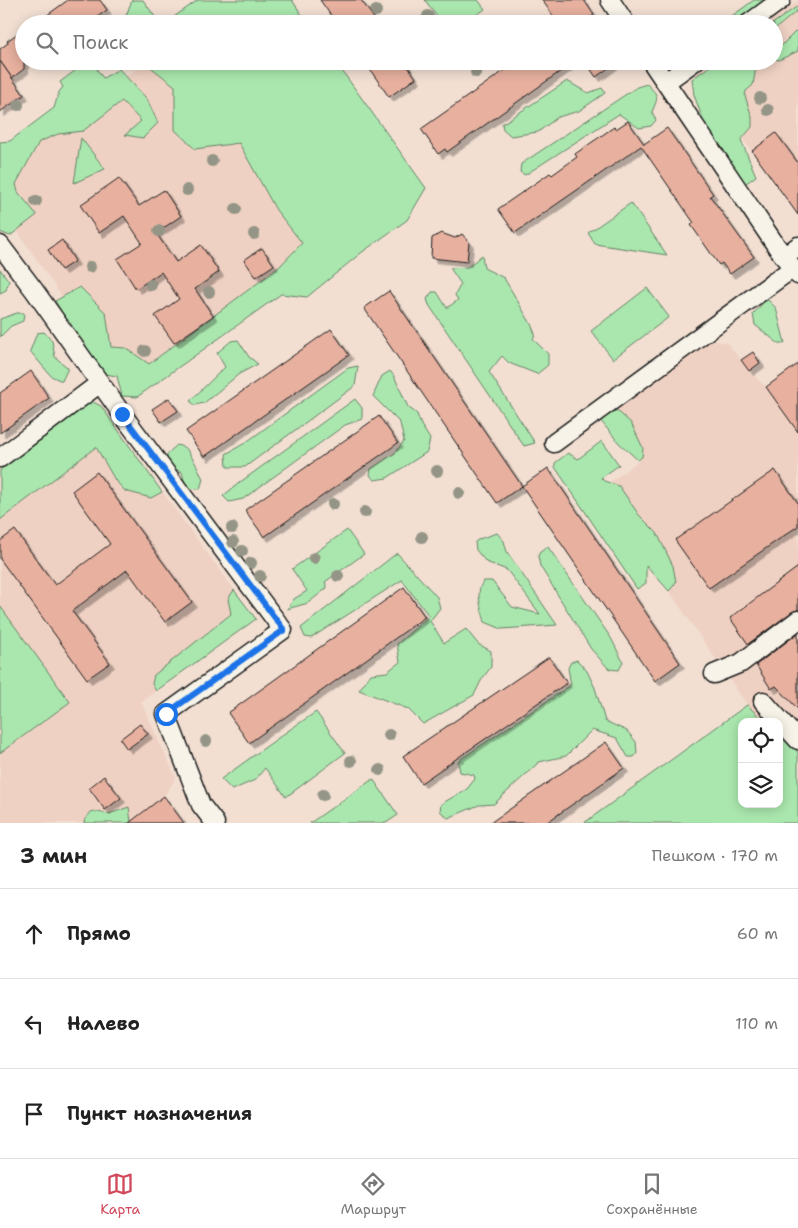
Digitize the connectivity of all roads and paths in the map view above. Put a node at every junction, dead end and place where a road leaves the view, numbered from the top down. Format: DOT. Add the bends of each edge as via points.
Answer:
graph roads {
  1 [pos="610,0"];
  2 [pos="781,0"];
  3 [pos="620,15"];
  4 [pos="760,15"];
  5 [pos="657,70"];
  6 [pos="683,70"];
  7 [pos="666,82"];
  8 [pos="0,245"];
  9 [pos="793,262"];
  10 [pos="100,383"];
  11 [pos="554,443"];
  12 [pos="0,458"];
  13 [pos="798,620"];
  14 [pos="714,674"];
  15 [pos="763,700"];
  16 [pos="798,740"];
  17 [pos="215,823"];
  1 -- 3 [label="street"];
  2 -- 4 [label="street"];
  5 -- 7 [label="street"];
  6 -- 7 [label="street"];
  7 -- 9 [label="street"];
  8 -- 10 [label="street"];
  9 -- 11 [label="street"];
  10 -- 12 [label="street"];
  10 -- 17 [label="street" via="284,630 166,714 201,805"];
  13 -- 14 [label="street" via="741,663"];
  15 -- 16 [label="street"];
}
